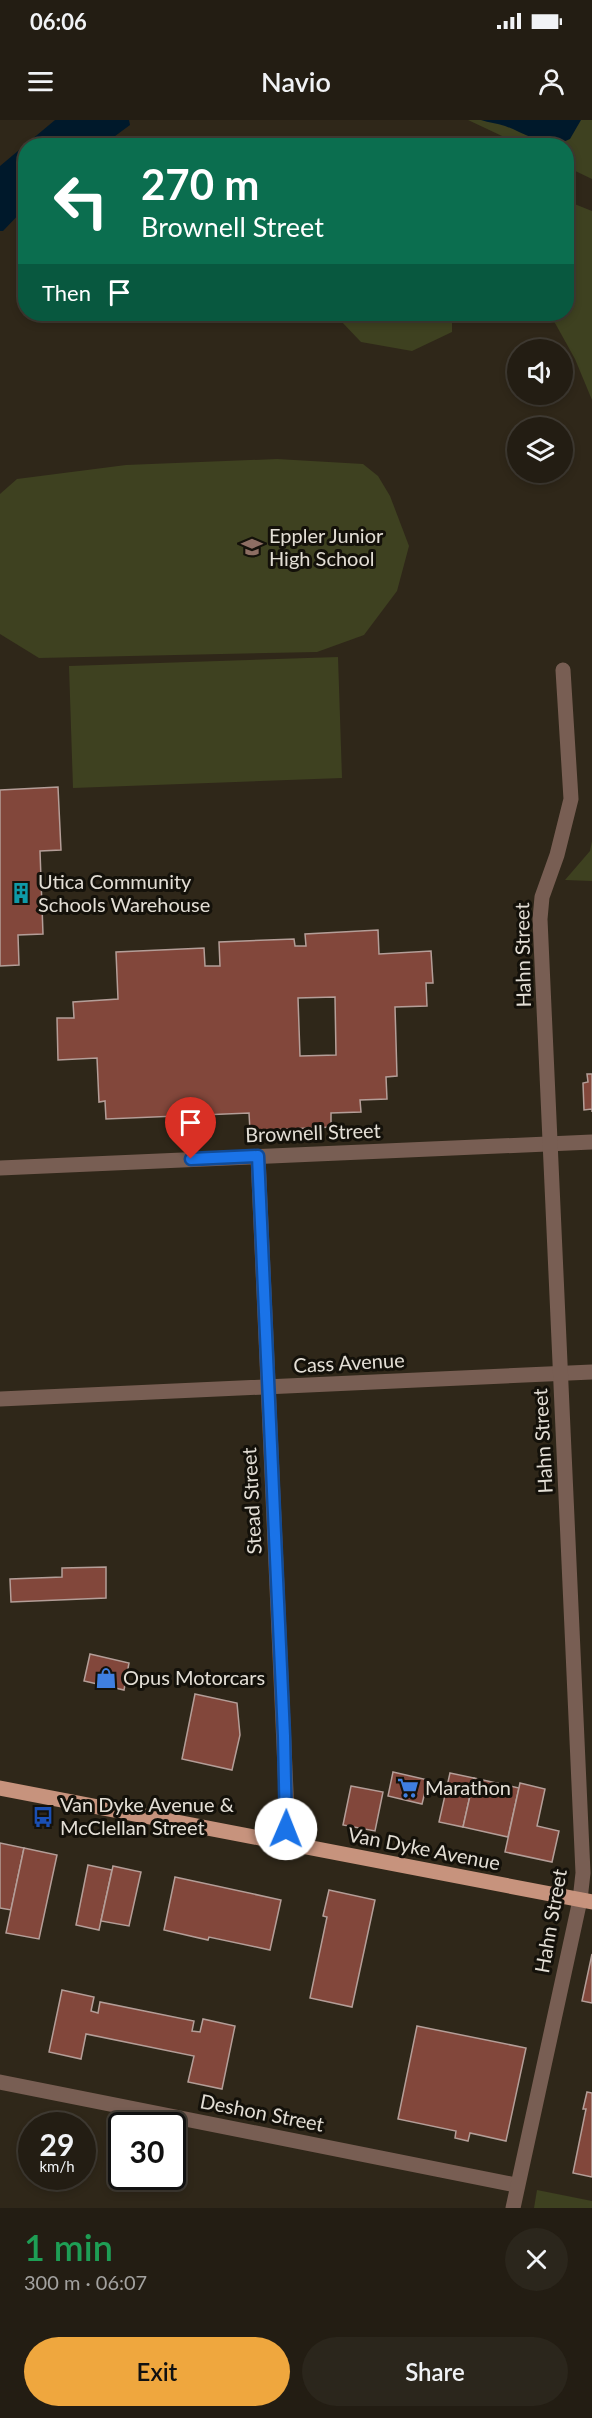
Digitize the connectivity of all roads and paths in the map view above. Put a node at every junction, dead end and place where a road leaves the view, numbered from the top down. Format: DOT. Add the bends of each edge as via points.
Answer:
graph roads {
  1 [pos="563,670"];
  2 [pos="592,1142"];
  3 [pos="550,1144"];
  4 [pos="258,1156"];
  5 [pos="0,1168"];
  6 [pos="592,1372"];
  7 [pos="561,1373"];
  8 [pos="268,1388"];
  9 [pos="0,1399"];
  10 [pos="0,1788"];
  11 [pos="285,1844"];
  12 [pos="586,1901"];
  13 [pos="0,2082"];
  14 [pos="516,2185"];
  15 [pos="513,2208"];
  1 -- 3 [label="street, Hahn Street" via="571,799 542,897 540,919"];
  2 -- 3 [label="street, Brownell Street"];
  3 -- 4 [label="street, Brownell Street"];
  3 -- 7 [label="street, Hahn Street"];
  4 -- 5 [label="street, Brownell Street"];
  4 -- 8 [label="street, Stead Street"];
  6 -- 7 [label="street, Cass Avenue"];
  7 -- 8 [label="street, Cass Avenue"];
  7 -- 12 [label="street, Hahn Street"];
  8 -- 9 [label="street, Cass Avenue"];
  8 -- 11 [label="street, Stead Street" via="287,1814"];
  10 -- 11 [label="main road, Van Dyke Avenue"];
  11 -- 12 [label="main road, Van Dyke Avenue"];
  12 -- 14 [label="street, Hahn Street"];
  13 -- 14 [label="street, Deshon Street"];
  14 -- 15 [label="street, Hahn Street"];
}
